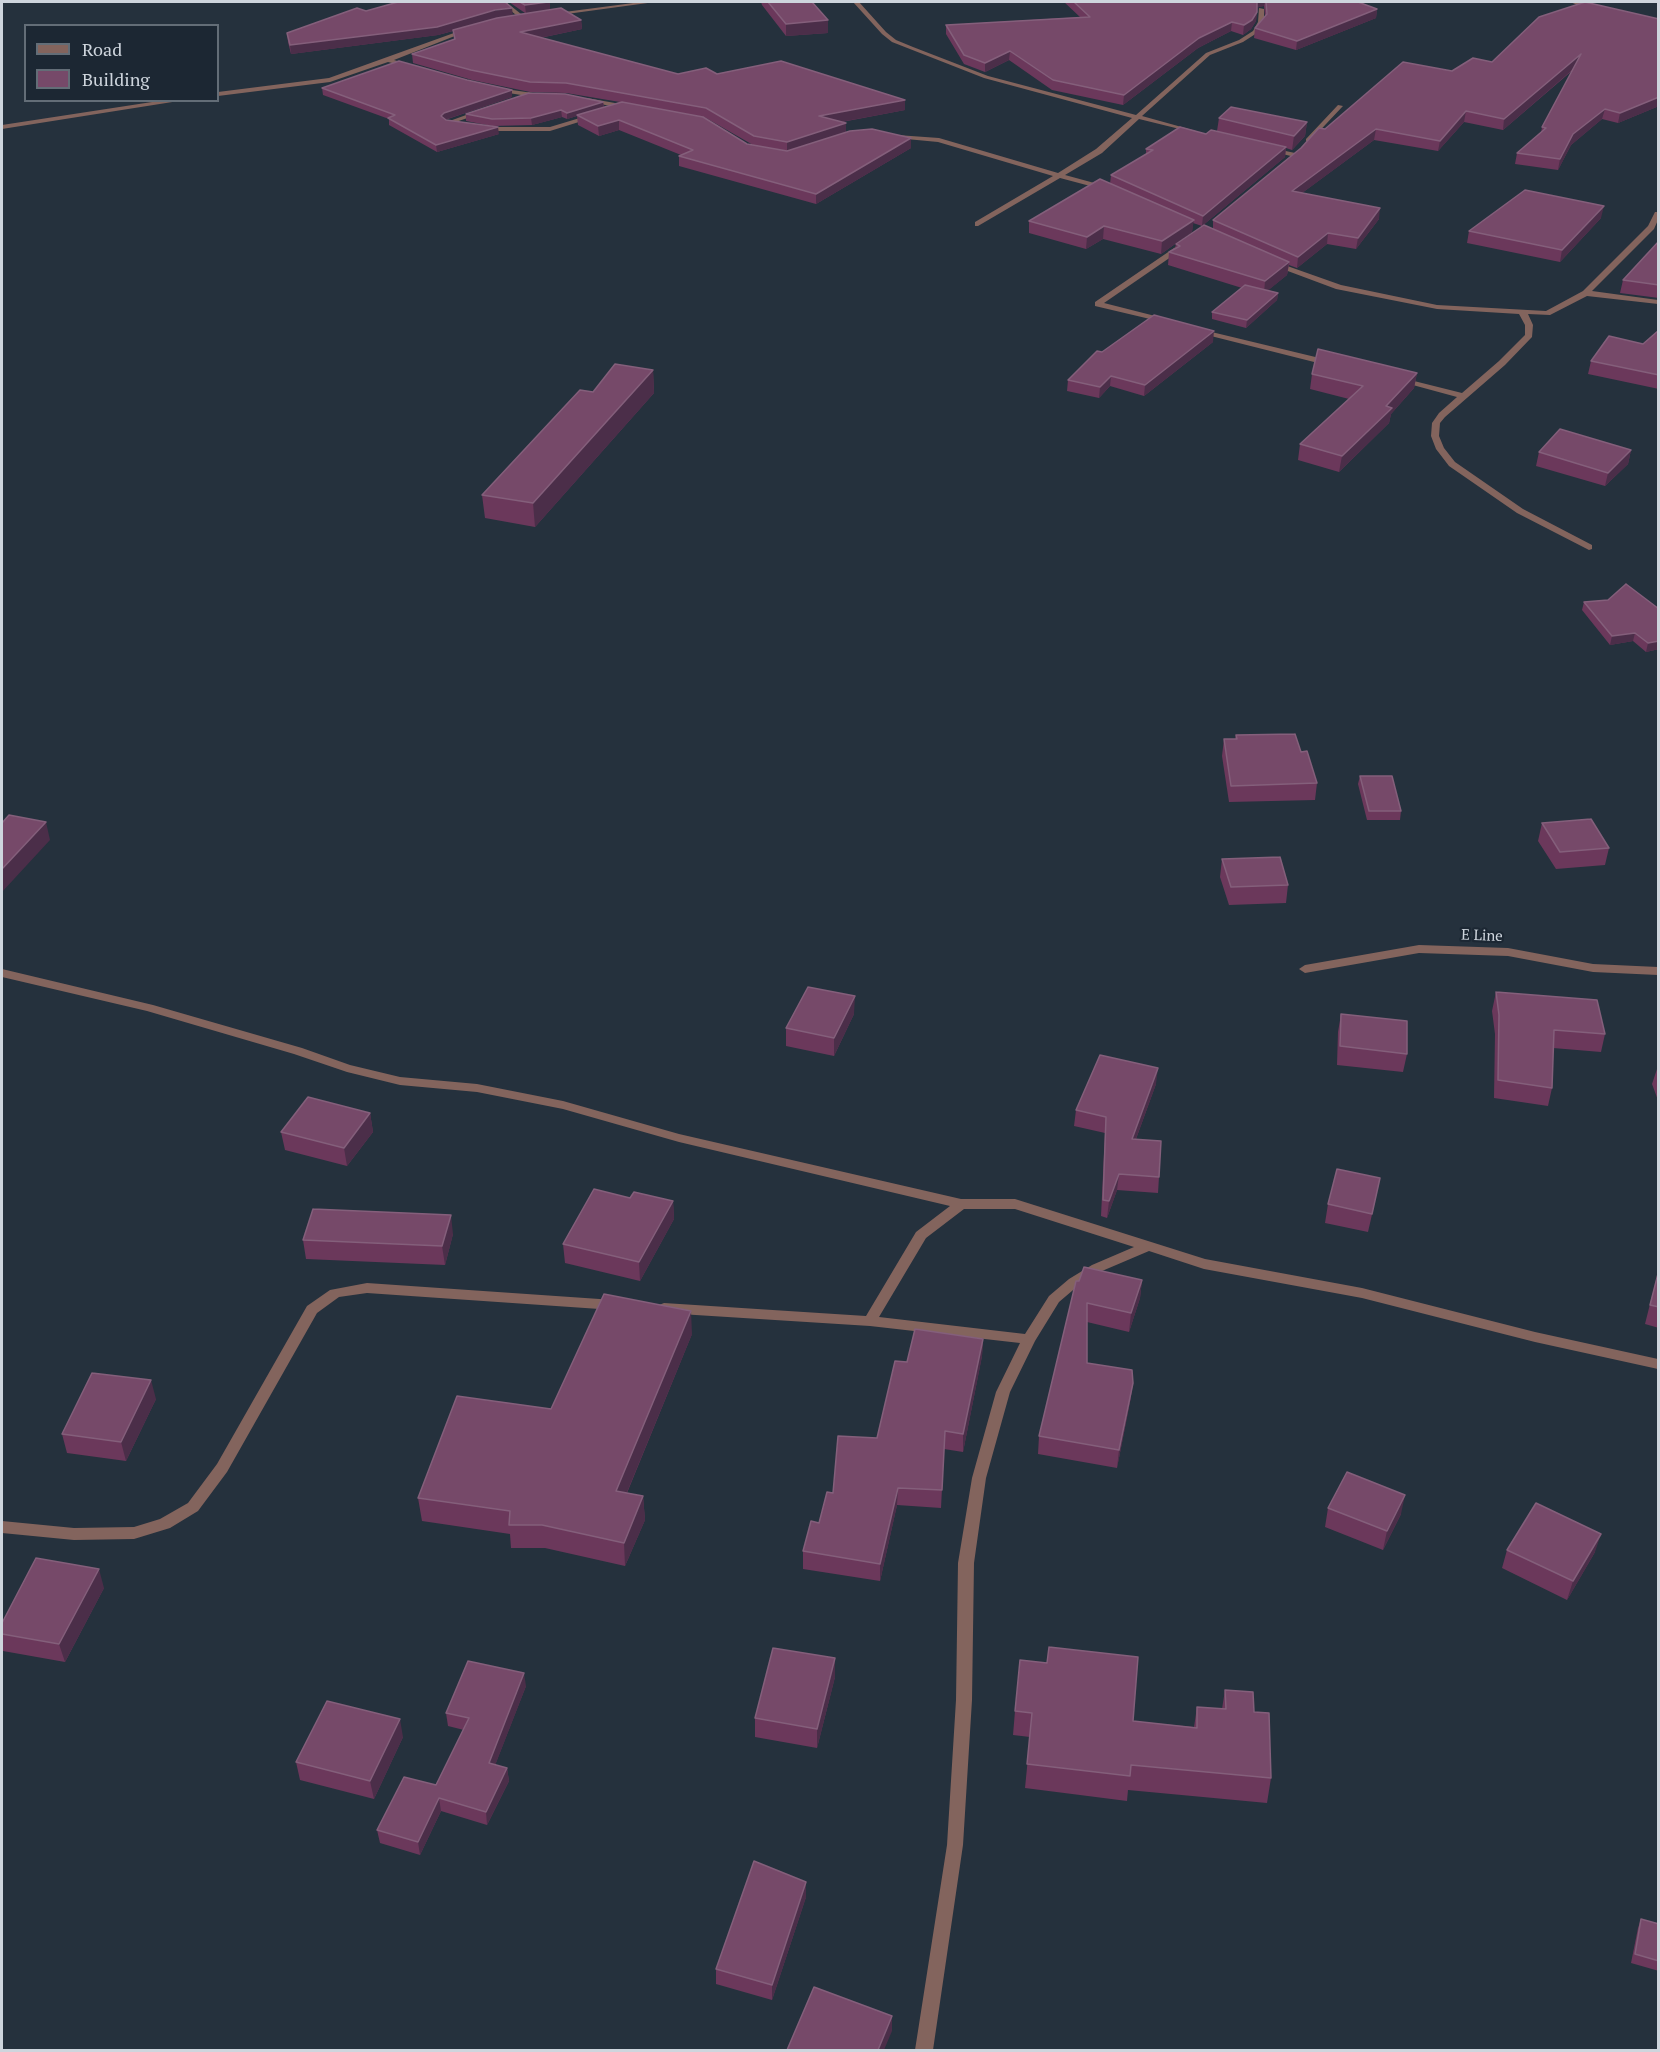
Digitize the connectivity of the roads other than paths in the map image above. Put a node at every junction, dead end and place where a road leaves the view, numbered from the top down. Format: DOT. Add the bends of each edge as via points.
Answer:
graph roads {
  1 [pos="504,2"];
  2 [pos="652,2"];
  3 [pos="856,2"];
  4 [pos="1573,2"];
  5 [pos="1261,9"];
  6 [pos="1598,10"];
  7 [pos="543,15"];
  8 [pos="533,17"];
  9 [pos="523,18"];
  10 [pos="514,20"];
  11 [pos="478,27"];
  12 [pos="388,60"];
  13 [pos="418,69"];
  14 [pos="490,88"];
  15 [pos="219,94"];
  16 [pos="530,96"];
  17 [pos="554,96"];
  18 [pos="578,99"];
  19 [pos="170,102"];
  20 [pos="510,102"];
  21 [pos="1340,106"];
  22 [pos="624,107"];
  23 [pos="636,109"];
  24 [pos="489,110"];
  25 [pos="1136,117"];
  26 [pos="2,127"];
  27 [pos="879,134"];
  28 [pos="1205,134"];
  29 [pos="1262,148"];
  30 [pos="1295,155"];
  31 [pos="1286,163"];
  32 [pos="1062,175"];
  33 [pos="1117,193"];
  34 [pos="1659,214"];
  35 [pos="978,224"];
  36 [pos="1655,228"];
  37 [pos="1184,245"];
  38 [pos="1269,262"];
  39 [pos="1586,293"];
  40 [pos="1659,302"];
  41 [pos="1522,313"];
  42 [pos="1175,324"];
  43 [pos="1186,327"];
  44 [pos="1341,366"];
  45 [pos="1397,380"];
  46 [pos="1463,396"];
  47 [pos="1589,547"];
  48 [pos="1305,969"];
  49 [pos="1659,971"];
  50 [pos="2,973"];
  51 [pos="961,1204"];
  52 [pos="1146,1247"];
  53 [pos="870,1321"];
  54 [pos="1029,1339"];
  55 [pos="1659,1364"];
  56 [pos="2,1527"];
  57 [pos="924,2050"];
  1 -- 9 [label="street"];
  2 -- 7 [label="street"];
  3 -- 25 [label="street" via="894,41 986,77"];
  4 -- 6 [label="street"];
  5 -- 25 [label="street" via="1261,22 1255,32 1208,54"];
  8 -- 9 [label="street"];
  9 -- 10 [label="street"];
  11 -- 12 [label="street"];
  12 -- 13 [label="street"];
  12 -- 15 [label="street" via="330,80"];
  14 -- 16 [label="street"];
  16 -- 17 [label="street"];
  16 -- 20 [label="street"];
  18 -- 22 [label="street"];
  19 -- 26 [label="street"];
  21 -- 30 [label="street"];
  22 -- 23 [label="street"];
  22 -- 24 [label="street" via="550,129 521,131 447,123"];
  25 -- 28 [label="street"];
  25 -- 32 [label="street" via="1099,151"];
  27 -- 32 [label="street" via="939,140"];
  29 -- 30 [label="street"];
  30 -- 31 [label="street"];
  32 -- 33 [label="street"];
  32 -- 35 [label="street"];
  34 -- 36 [label="street"];
  36 -- 39 [label="street"];
  37 -- 42 [label="street" via="1098,304"];
  38 -- 41 [label="street" via="1339,286 1437,307"];
  39 -- 40 [label="street"];
  39 -- 41 [label="street" via="1547,313"];
  41 -- 46 [label="street" via="1529,325 1529,335"];
  43 -- 44 [label="street"];
  45 -- 46 [label="street"];
  46 -- 47 [label="street" via="1436,423 1440,449 1452,464 1520,511"];
  48 -- 49 [label="street, E Line" via="1419,949 1508,952 1593,968"];
  50 -- 51 [label="street" via="148,1008 347,1068 563,1105 679,1138"];
  51 -- 52 [label="street" via="1015,1204"];
  51 -- 53 [label="street" via="921,1235"];
  52 -- 54 [label="street" via="1074,1282 1054,1299"];
  52 -- 55 [label="street" via="1204,1264 1362,1293"];
  53 -- 54 [label="street"];
  53 -- 56 [label="street" via="366,1288 336,1293 312,1310 222,1468 193,1507 165,1524 134,1533 74,1534"];
  54 -- 57 [label="street" via="1003,1392 979,1478 966,1563 964,1700 955,1845"];
}
